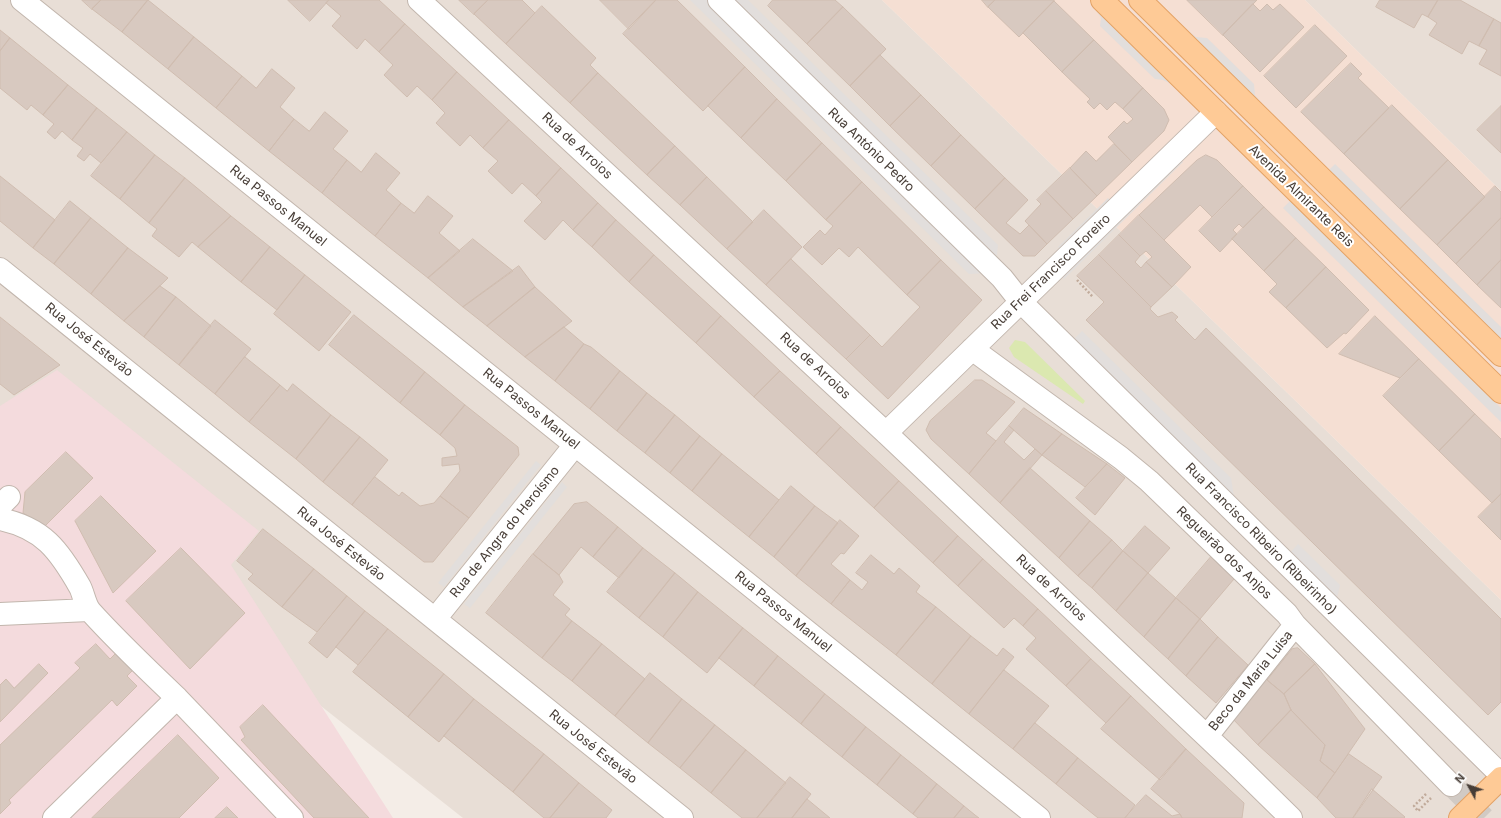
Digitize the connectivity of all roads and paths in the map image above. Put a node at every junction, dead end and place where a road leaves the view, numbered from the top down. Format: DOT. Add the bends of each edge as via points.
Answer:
graph roads {
  1 [pos="22,0"];
  2 [pos="419,0"];
  3 [pos="719,0"];
  4 [pos="1102,0"];
  5 [pos="1146,2"];
  6 [pos="1235,94"];
  7 [pos="1216,112"];
  8 [pos="0,269"];
  9 [pos="1075,279"];
  10 [pos="1093,297"];
  11 [pos="1021,302"];
  12 [pos="972,349"];
  13 [pos="1501,355"];
  14 [pos="1501,392"];
  15 [pos="886,433"];
  16 [pos="575,445"];
  17 [pos="0,519"];
  18 [pos="89,610"];
  19 [pos="0,614"];
  20 [pos="435,619"];
  21 [pos="1295,625"];
  22 [pos="177,698"];
  23 [pos="1207,736"];
  24 [pos="1501,775"];
  25 [pos="1501,778"];
  26 [pos="1442,791"];
  27 [pos="1427,793"];
  28 [pos="1274,810"];
  29 [pos="54,818"];
  30 [pos="292,818"];
  31 [pos="682,818"];
  32 [pos="1039,818"];
  33 [pos="1291,818"];
  34 [pos="1460,818"];
  1 -- 16 [label="street, Rua Passos Manuel"];
  2 -- 15 [label="street, Rua de Arroios"];
  3 -- 11 [label="street, Rua António Pedro" via="1002,278"];
  4 -- 7 [label="main road, Avenida Almirante Reis"];
  5 -- 6 [label="main road, Avenida Almirante Reis"];
  6 -- 7 [label="main road"];
  6 -- 13 [label="main road, Avenida Almirante Reis"];
  7 -- 11 [label="street, Rua Frei Francisco Foreiro"];
  7 -- 14 [label="main road, Avenida Almirante Reis"];
  8 -- 20 [label="street, Rua José Estevão"];
  9 -- 10 [label="path"];
  11 -- 12 [label="street, Rua Frei Francisco Foreiro"];
  11 -- 24 [label="street, Rua Francisco Ribeiro (Ribeirinho)"];
  12 -- 15 [label="street, Rua Frei Francisco Foreiro"];
  12 -- 21 [label="street, Regueirão dos Anjos" via="1149,481 1287,614"];
  15 -- 23 [label="street, Rua de Arroios"];
  16 -- 20 [label="street, Rua de Angra do Heroísmo"];
  16 -- 32 [label="street, Rua Passos Manuel"];
  17 -- 18 [label="street" via="20,524 44,538 72,574"];
  18 -- 19 [label="street"];
  18 -- 22 [label="street"];
  20 -- 31 [label="street, Rua José Estevão"];
  21 -- 23 [label="street, Beco da Maria Luisa"];
  21 -- 26 [label="street, Regueirão dos Anjos"];
  22 -- 29 [label="street"];
  22 -- 30 [label="street"];
  23 -- 28 [label="street, Rua de Arroios"];
  25 -- 34 [label="main road"];
  26 -- 27 [label="path" via="1418,811 1414,806"];
  28 -- 33 [label="street, Rua de Arroios"];
}
